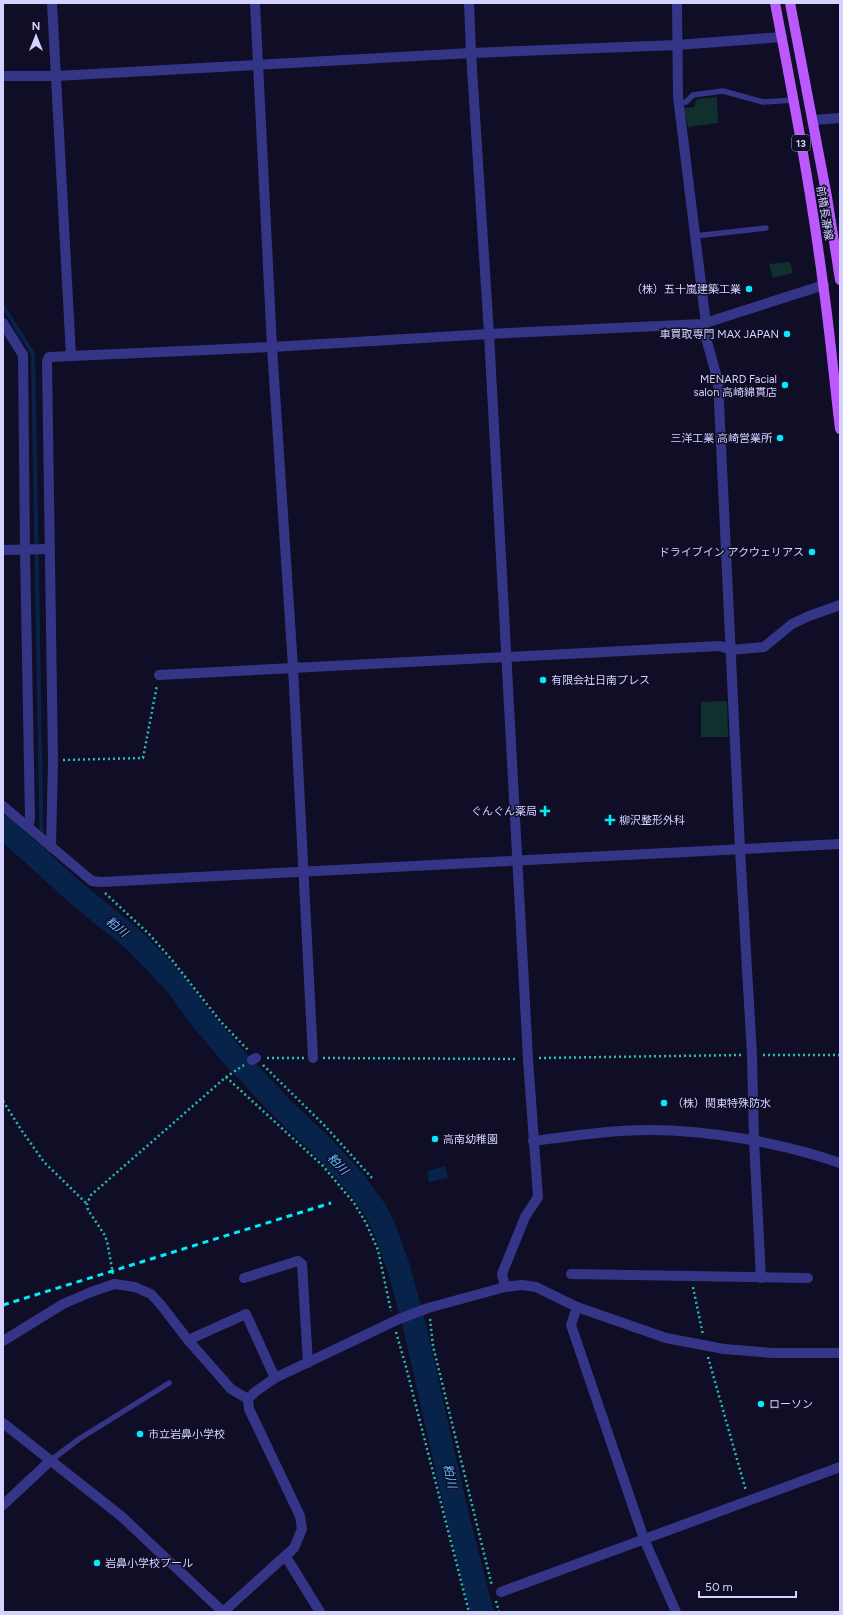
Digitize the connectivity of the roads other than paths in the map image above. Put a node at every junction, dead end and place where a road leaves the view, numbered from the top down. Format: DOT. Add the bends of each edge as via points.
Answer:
graph roads {
  1 [pos="52,3"];
  2 [pos="255,3"];
  3 [pos="469,3"];
  4 [pos="677,3"];
  5 [pos="775,3"];
  6 [pos="790,3"];
  7 [pos="782,37"];
  8 [pos="677,45"];
  9 [pos="470,53"];
  10 [pos="257,64"];
  11 [pos="3,76"];
  12 [pos="56,76"];
  13 [pos="794,100"];
  14 [pos="679,103"];
  15 [pos="840,118"];
  16 [pos="813,120"];
  17 [pos="766,228"];
  18 [pos="695,236"];
  19 [pos="840,280"];
  20 [pos="824,285"];
  21 [pos="3,323"];
  22 [pos="704,324"];
  23 [pos="489,334"];
  24 [pos="272,347"];
  25 [pos="71,356"];
  26 [pos="840,428"];
  27 [pos="46,549"];
  28 [pos="3,550"];
  29 [pos="29,550"];
  30 [pos="840,605"];
  31 [pos="731,650"];
  32 [pos="506,657"];
  33 [pos="293,667"];
  34 [pos="159,675"];
  35 [pos="3,806"];
  36 [pos="28,827"];
  37 [pos="45,842"];
  38 [pos="840,844"];
  39 [pos="740,849"];
  40 [pos="518,860"];
  41 [pos="303,871"];
  42 [pos="313,1058"];
  43 [pos="534,1141"];
  44 [pos="754,1141"];
  45 [pos="840,1163"];
  46 [pos="570,1274"];
  47 [pos="244,1278"];
  48 [pos="761,1278"];
  49 [pos="808,1278"];
  50 [pos="505,1287"];
  51 [pos="578,1307"];
  52 [pos="188,1340"];
  53 [pos="3,1341"];
  54 [pos="840,1354"];
  55 [pos="308,1363"];
  56 [pos="275,1378"];
  57 [pos="169,1383"];
  58 [pos="248,1399"];
  59 [pos="3,1423"];
  60 [pos="50,1461"];
  61 [pos="840,1467"];
  62 [pos="3,1505"];
  63 [pos="644,1538"];
  64 [pos="286,1557"];
  65 [pos="496,1595"];
  66 [pos="223,1612"];
  67 [pos="320,1612"];
  68 [pos="676,1612"];
  1 -- 12 [label="street"];
  2 -- 10 [label="street"];
  3 -- 9 [label="street"];
  4 -- 8 [label="street"];
  5 -- 7 [label="main road, 前橋長瀞線 / 13"];
  6 -- 16 [label="main road, 前橋長瀞線 / 13"];
  7 -- 8 [label="street"];
  7 -- 13 [label="main road, 前橋長瀞線 / 13"];
  8 -- 9 [label="street"];
  8 -- 14 [label="street"];
  9 -- 10 [label="street"];
  9 -- 23 [label="street"];
  10 -- 12 [label="street"];
  10 -- 24 [label="street"];
  11 -- 12 [label="street"];
  12 -- 25 [label="street"];
  13 -- 14 [label="lane" via="763,102 723,91 693,95 686,102"];
  13 -- 20 [label="main road, 前橋長瀞線 / 13"];
  14 -- 18 [label="street"];
  15 -- 16 [label="street"];
  16 -- 19 [label="main road, 前橋長瀞線 / 13"];
  17 -- 18 [label="lane"];
  18 -- 22 [label="street"];
  20 -- 22 [label="street"];
  20 -- 26 [label="main road, 前橋長瀞線 / 13"];
  21 -- 29 [label="street" via="24,355"];
  22 -- 23 [label="street"];
  22 -- 31 [label="street" via="718,382"];
  23 -- 24 [label="street"];
  23 -- 32 [label="street"];
  24 -- 25 [label="street"];
  24 -- 33 [label="street"];
  25 -- 27 [label="street" via="49,357 47,361"];
  27 -- 29 [label="street"];
  27 -- 37 [label="street" via="53,761"];
  28 -- 29 [label="street"];
  29 -- 36 [label="street"];
  30 -- 31 [label="street" via="792,624 764,647"];
  31 -- 32 [label="street" via="720,646"];
  31 -- 39 [label="street"];
  32 -- 33 [label="street"];
  32 -- 40 [label="street"];
  33 -- 34 [label="street"];
  33 -- 41 [label="street"];
  35 -- 36 [label="street"];
  36 -- 37 [label="street"];
  37 -- 41 [label="street" via="92,881 100,882"];
  38 -- 39 [label="street"];
  39 -- 40 [label="street"];
  39 -- 44 [label="street" via="752,1055"];
  40 -- 41 [label="street"];
  40 -- 43 [label="street"];
  41 -- 42 [label="street"];
  43 -- 44 [label="street" via="583,1134 649,1130 684,1131"];
  43 -- 50 [label="street" via="538,1197 525,1217 502,1274"];
  44 -- 45 [label="street"];
  44 -- 48 [label="street"];
  46 -- 48 [label="street"];
  47 -- 55 [label="street" via="298,1261 302,1264"];
  48 -- 49 [label="street"];
  50 -- 51 [label="street" via="536,1287"];
  50 -- 55 [label="street" via="426,1309"];
  51 -- 54 [label="street" via="666,1338 705,1346 772,1353"];
  51 -- 63 [label="street" via="571,1325"];
  52 -- 53 [label="street" via="151,1294 136,1287 114,1284 63,1304"];
  52 -- 56 [label="street" via="246,1314"];
  52 -- 58 [label="street" via="231,1389"];
  55 -- 56 [label="street"];
  56 -- 58 [label="street"];
  57 -- 60 [label="lane" via="79,1439"];
  58 -- 64 [label="street" via="249,1409 300,1516 302,1529 294,1548"];
  59 -- 60 [label="street"];
  60 -- 62 [label="street"];
  60 -- 66 [label="street" via="121,1516"];
  61 -- 63 [label="street"];
  63 -- 65 [label="street"];
  63 -- 68 [label="street"];
  64 -- 66 [label="street"];
  64 -- 67 [label="street"];
}
